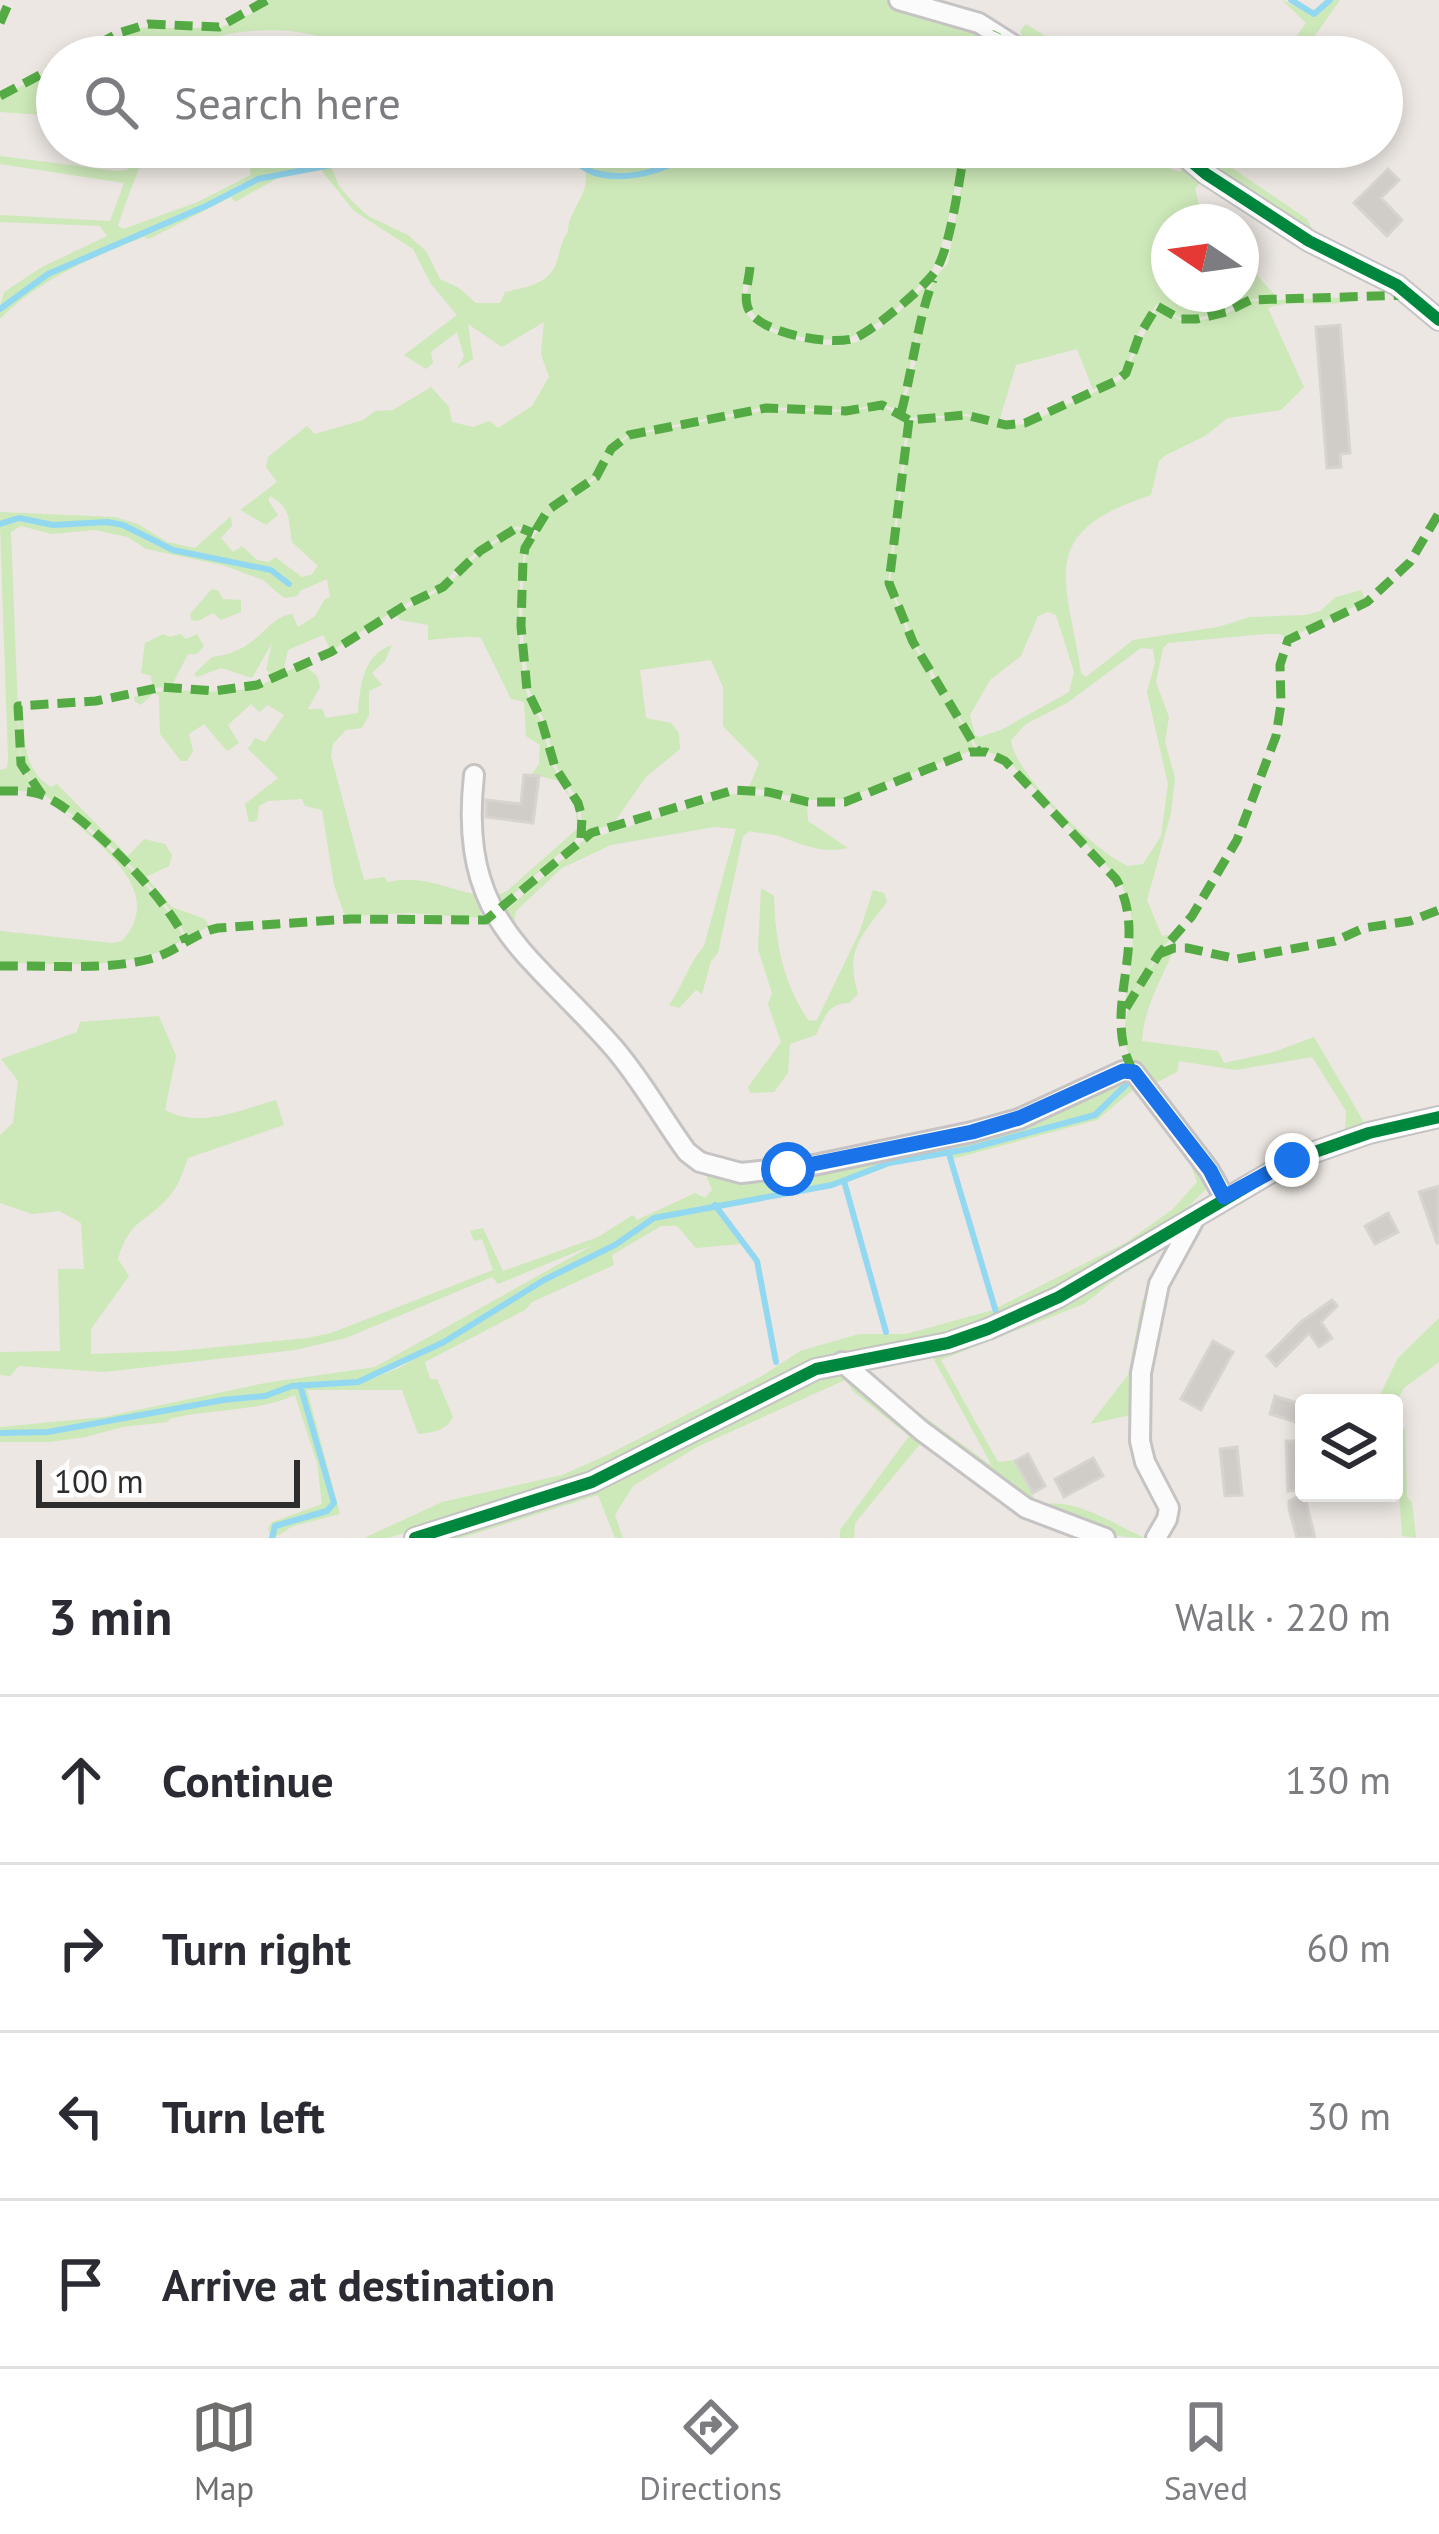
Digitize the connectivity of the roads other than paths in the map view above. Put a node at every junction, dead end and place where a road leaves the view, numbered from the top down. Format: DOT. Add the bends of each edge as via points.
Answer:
graph roads {
  1 [pos="898,0"];
  2 [pos="1000,36"];
  3 [pos="1199,168"];
  4 [pos="1439,320"];
  5 [pos="474,775"];
  6 [pos="1439,1117"];
  7 [pos="1224,1197"];
  8 [pos="1196,1215"];
  9 [pos="842,1362"];
  10 [pos="415,1538"];
  11 [pos="1105,1538"];
  12 [pos="1156,1538"];
  1 -- 2 [label="street" via="979,22"];
  3 -- 4 [label="street" via="1309,241 1396,285"];
  5 -- 7 [label="street" via="473,844 494,916 617,1052 700,1162 762,1173 930,1142 1019,1118 1123,1071 1134,1072"];
  6 -- 7 [label="street" via="1329,1146"];
  7 -- 8 [label="street"];
  8 -- 9 [label="street" via="1059,1297 988,1329"];
  8 -- 12 [label="street" via="1159,1284 1141,1372 1140,1441 1168,1508"];
  9 -- 10 [label="street" via="592,1482"];
  9 -- 11 [label="street" via="1026,1508"];
}
